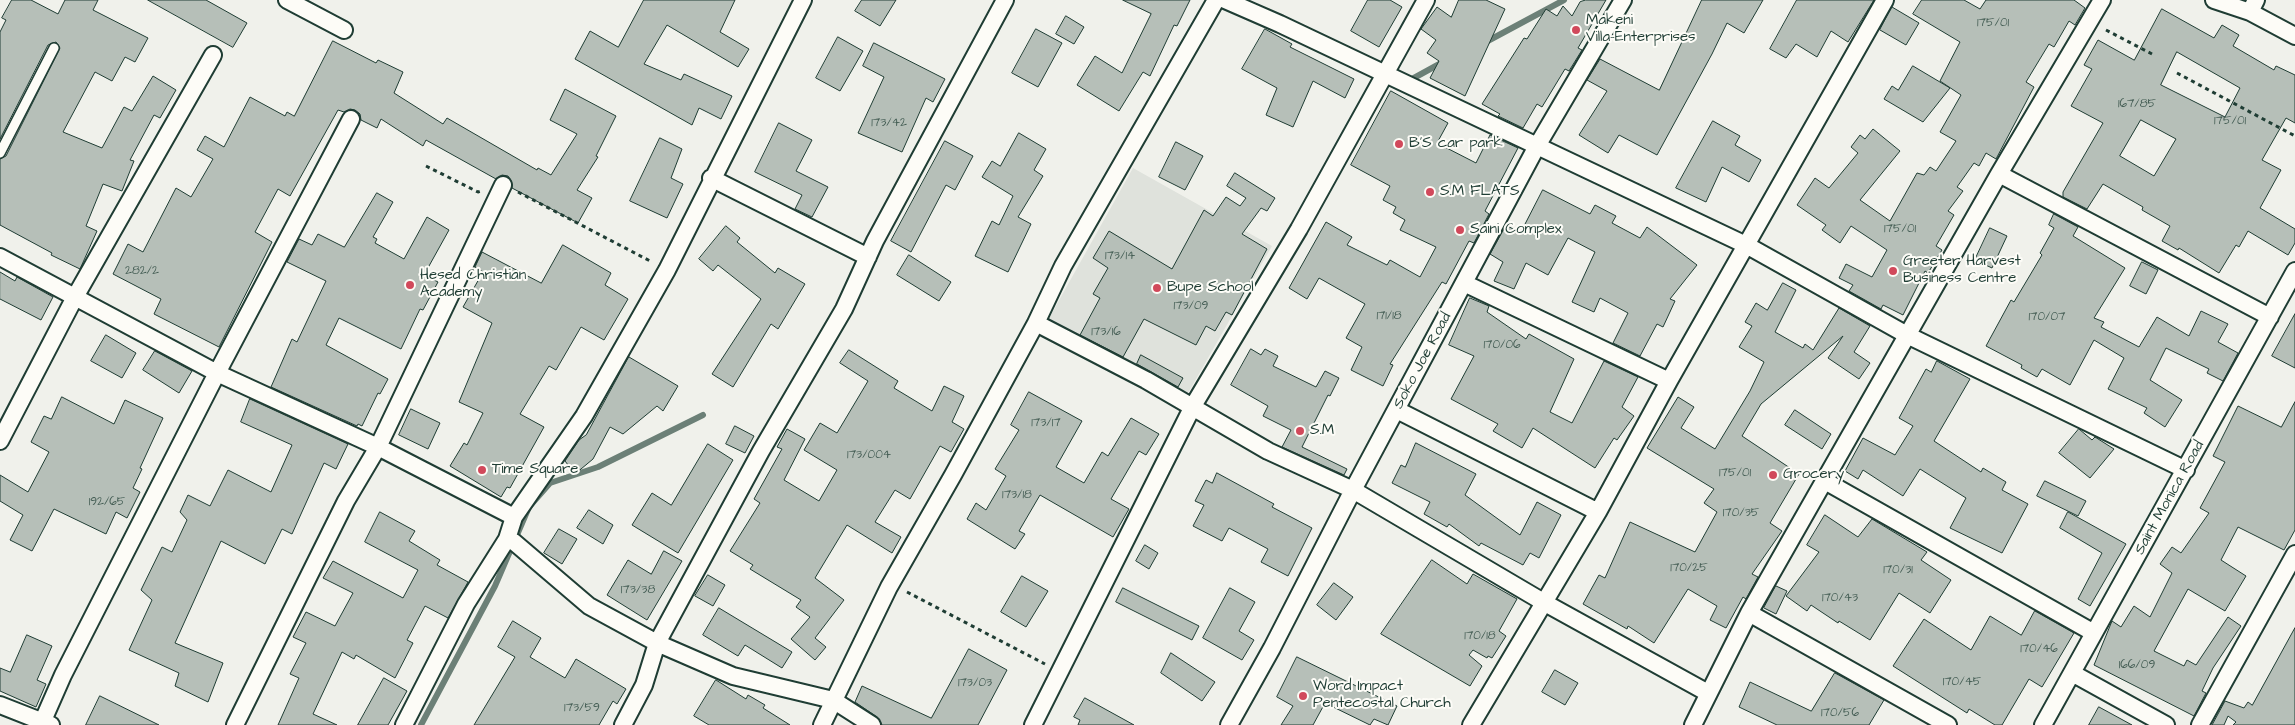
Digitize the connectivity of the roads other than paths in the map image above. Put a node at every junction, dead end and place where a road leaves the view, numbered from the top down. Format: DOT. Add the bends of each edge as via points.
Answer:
graph roads {
  1 [pos="287,0"];
  2 [pos="803,0"];
  3 [pos="1005,0"];
  4 [pos="1216,0"];
  5 [pos="1225,0"];
  6 [pos="1426,0"];
  7 [pos="1623,0"];
  8 [pos="1885,0"];
  9 [pos="2102,0"];
  10 [pos="2214,0"];
  11 [pos="2253,6"];
  12 [pos="344,30"];
  13 [pos="2295,36"];
  14 [pos="54,48"];
  15 [pos="213,54"];
  16 [pos="1383,74"];
  17 [pos="351,119"];
  18 [pos="1537,146"];
  19 [pos="0,153"];
  20 [pos="1999,174"];
  21 [pos="712,178"];
  22 [pos="503,185"];
  23 [pos="1748,246"];
  24 [pos="0,257"];
  25 [pos="868,257"];
  26 [pos="2295,271"];
  27 [pos="1464,283"];
  28 [pos="75,296"];
  29 [pos="2270,317"];
  30 [pos="1036,323"];
  31 [pos="1907,335"];
  32 [pos="217,373"];
  33 [pos="1669,381"];
  34 [pos="1194,406"];
  35 [pos="1397,410"];
  36 [pos="0,441"];
  37 [pos="378,447"];
  38 [pos="2186,470"];
  39 [pos="1825,481"];
  40 [pos="1353,490"];
  41 [pos="1598,512"];
  42 [pos="514,517"];
  43 [pos="507,539"];
  44 [pos="2295,554"];
  45 [pos="1545,603"];
  46 [pos="1749,613"];
  47 [pos="2094,633"];
  48 [pos="658,643"];
  49 [pos="2072,673"];
  50 [pos="1708,693"];
  51 [pos="833,700"];
  52 [pos="0,705"];
  53 [pos="45,724"];
  54 [pos="235,725"];
  55 [pos="404,725"];
  56 [pos="623,725"];
  57 [pos="822,725"];
  58 [pos="872,725"];
  59 [pos="1034,725"];
  60 [pos="1229,725"];
  61 [pos="1471,725"];
  62 [pos="1693,725"];
  63 [pos="1948,725"];
  64 [pos="2043,725"];
  65 [pos="2166,725"];
  66 [pos="2200,725"];
  1 -- 12 [label="street"];
  2 -- 21 [label="street"];
  3 -- 25 [label="street"];
  4 -- 30 [label="street" via="1063,266"];
  5 -- 16 [label="street"];
  6 -- 16 [label="street"];
  7 -- 18 [label="street, Soko Joe Road"];
  8 -- 23 [label="street"];
  9 -- 20 [label="street"];
  10 -- 11 [label="street"];
  11 -- 13 [label="street"];
  14 -- 19 [label="lane"];
  15 -- 28 [label="street"];
  16 -- 18 [label="street"];
  16 -- 34 [label="street" via="1298,229"];
  17 -- 32 [label="street"];
  18 -- 23 [label="street"];
  18 -- 27 [label="street, Soko Joe Road"];
  20 -- 29 [label="street"];
  20 -- 31 [label="street"];
  21 -- 25 [label="street"];
  21 -- 42 [label="street" via="667,270 584,416"];
  22 -- 37 [label="street"];
  23 -- 31 [label="street"];
  23 -- 33 [label="street"];
  24 -- 28 [label="street"];
  25 -- 48 [label="street" via="844,309 761,451"];
  26 -- 29 [label="street, Saint Monica Road"];
  27 -- 33 [label="street"];
  27 -- 35 [label="street, Soko Joe Road"];
  28 -- 32 [label="street"];
  28 -- 36 [label="street"];
  29 -- 38 [label="street, Saint Monica Road"];
  30 -- 34 [label="street"];
  30 -- 51 [label="street" via="891,583"];
  31 -- 38 [label="street"];
  31 -- 39 [label="street"];
  32 -- 37 [label="street"];
  32 -- 53 [label="street" via="63,675"];
  33 -- 41 [label="street"];
  34 -- 40 [label="street" via="1268,451"];
  34 -- 59 [label="street"];
  35 -- 40 [label="street, Soko Joe Road"];
  35 -- 41 [label="street"];
  37 -- 42 [label="street"];
  37 -- 54 [label="street" via="346,501"];
  38 -- 47 [label="street, Saint Monica Road"];
  39 -- 46 [label="street"];
  39 -- 47 [label="street"];
  40 -- 45 [label="street"];
  40 -- 60 [label="street, Soko Joe Road"];
  41 -- 45 [label="street"];
  42 -- 43 [label="street"];
  43 -- 48 [label="street" via="589,606"];
  43 -- 55 [label="street" via="466,604"];
  44 -- 66 [label="street"];
  45 -- 50 [label="street"];
  45 -- 61 [label="street"];
  46 -- 50 [label="street"];
  46 -- 63 [label="street"];
  47 -- 49 [label="street, Saint Monica Road"];
  48 -- 51 [label="street" via="734,676"];
  48 -- 56 [label="street" via="644,685"];
  49 -- 64 [label="street, Saint Monica Road"];
  49 -- 65 [label="street"];
  50 -- 62 [label="street"];
  51 -- 57 [label="street"];
  51 -- 58 [label="street"];
  52 -- 53 [label="street"];
}
